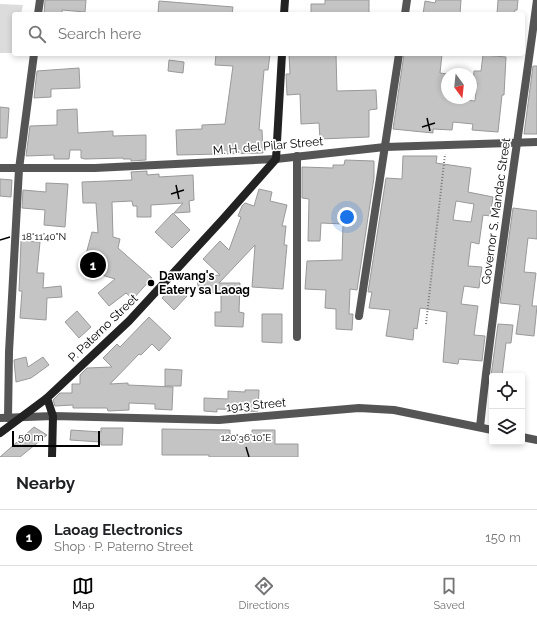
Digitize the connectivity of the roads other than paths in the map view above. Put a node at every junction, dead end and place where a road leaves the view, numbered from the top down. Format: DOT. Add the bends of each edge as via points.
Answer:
graph roads {
  1 [pos="40,0"];
  2 [pos="284,0"];
  3 [pos="407,0"];
  4 [pos="537,0"];
  5 [pos="38,12"];
  6 [pos="284,12"];
  7 [pos="404,12"];
  8 [pos="34,56"];
  9 [pos="282,56"];
  10 [pos="399,56"];
  11 [pos="518,142"];
  12 [pos="537,142"];
  13 [pos="385,147"];
  14 [pos="297,156"];
  15 [pos="276,159"];
  16 [pos="0,168"];
  17 [pos="18,169"];
  18 [pos="359,316"];
  19 [pos="297,337"];
  20 [pos="47,398"];
  21 [pos="53,416"];
  22 [pos="19,417"];
  23 [pos="4,418"];
  24 [pos="480,426"];
  25 [pos="489,429"];
  26 [pos="0,433"];
  27 [pos="525,438"];
  28 [pos="537,440"];
  29 [pos="52,457"];
  1 -- 5 [label="street"];
  2 -- 6 [label="main road"];
  3 -- 7 [label="street"];
  4 -- 11 [label="street, Governor S. Mandac Street"];
  8 -- 17 [label="street"];
  9 -- 15 [label="main road"];
  10 -- 13 [label="street"];
  11 -- 12 [label="street, M. H. del Pilar Street"];
  11 -- 13 [label="street, M. H. del Pilar Street"];
  11 -- 24 [label="street, Governor S. Mandac Street" via="490,334"];
  13 -- 14 [label="street, M. H. del Pilar Street"];
  13 -- 18 [label="street"];
  14 -- 15 [label="street, M. H. del Pilar Street"];
  14 -- 19 [label="street"];
  15 -- 17 [label="street, M. H. del Pilar Street" via="154,166"];
  15 -- 20 [label="main road, P. Paterno Street" via="152,297"];
  16 -- 17 [label="street, M. H. del Pilar Street"];
  17 -- 23 [label="street"];
  20 -- 21 [label="main road"];
  20 -- 22 [label="main road, P. Paterno Street"];
  21 -- 22 [label="street, 1913 Street"];
  21 -- 24 [label="street, 1913 Street" via="219,420 359,408 394,410"];
  21 -- 29 [label="main road"];
  22 -- 23 [label="street, 1913 Street"];
  22 -- 26 [label="main road, P. Paterno Street"];
  24 -- 25 [label="street, 1913 Street"];
  27 -- 28 [label="street"];
}
